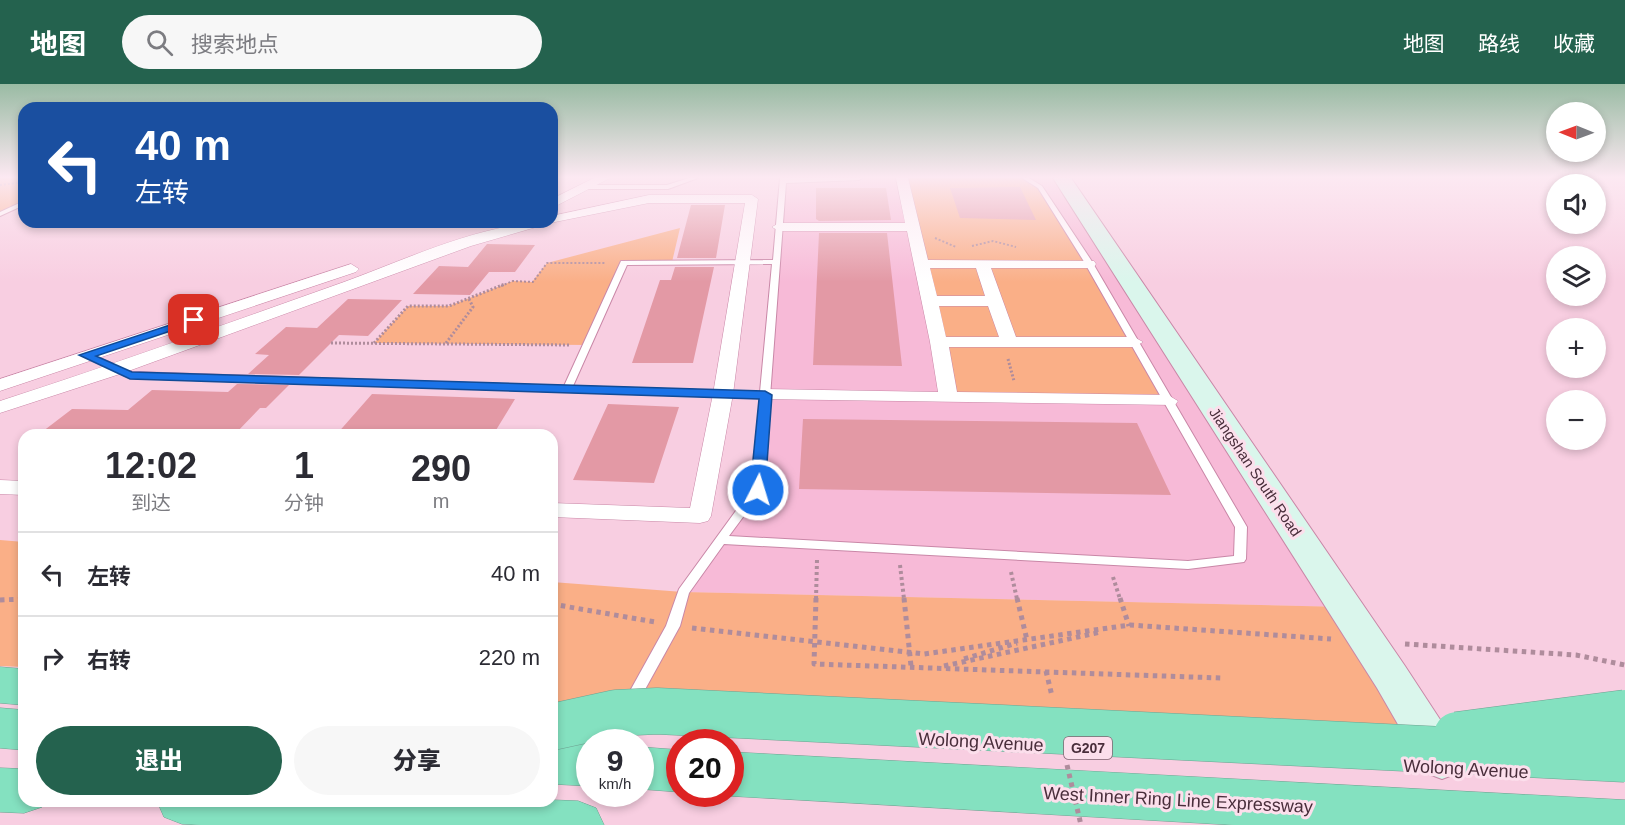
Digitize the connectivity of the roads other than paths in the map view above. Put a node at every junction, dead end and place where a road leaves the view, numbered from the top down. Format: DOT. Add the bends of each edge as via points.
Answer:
graph roads {
  1 [pos="586,213"];
  2 [pos="750,213"];
  3 [pos="780,213"];
  4 [pos="910,213"];
  5 [pos="1056,213"];
  6 [pos="1085,213"];
  7 [pos="558,219"];
  8 [pos="779,227"];
  9 [pos="913,227"];
  10 [pos="478,228"];
  11 [pos="522,228"];
  12 [pos="744,262"];
  13 [pos="776,262"];
  14 [pos="921,264"];
  15 [pos="982,264"];
  16 [pos="1089,264"];
  17 [pos="930,301"];
  18 [pos="995,301"];
  19 [pos="939,342"];
  20 [pos="1006,342"];
  21 [pos="1134,342"];
  22 [pos="85,355"];
  23 [pos="117,369"];
  24 [pos="0,386"];
  25 [pos="567,389"];
  26 [pos="723,394"];
  27 [pos="765,395"];
  28 [pos="948,398"];
  29 [pos="1168,401"];
  30 [pos="0,407"];
  31 [pos="0,487"];
  32 [pos="18,488"];
  33 [pos="558,510"];
  34 [pos="721,540"];
  35 [pos="0,685"];
  36 [pos="18,686"];
  37 [pos="1625,713"];
  38 [pos="558,718"];
  39 [pos="621,722"];
  40 [pos="558,726"];
  41 [pos="0,728"];
  42 [pos="18,730"];
  43 [pos="1365,746"];
  44 [pos="1625,759"];
  45 [pos="558,763"];
  46 [pos="576,764"];
  47 [pos="1447,768"];
  48 [pos="744,775"];
  49 [pos="1625,778"];
  50 [pos="0,790"];
  51 [pos="18,791"];
  52 [pos="281,807"];
  53 [pos="1625,824"];
  54 [pos="578,825"];
  1 -- 7 [label="street"];
  2 -- 12 [label="street"];
  3 -- 8 [label="lane"];
  4 -- 9 [label="street"];
  5 -- 16 [label="lane"];
  6 -- 47 [label="street, Jiangshan South Road" via="1368,641"];
  8 -- 9 [label="street"];
  8 -- 13 [label="lane"];
  9 -- 14 [label="street"];
  10 -- 22 [label="street"];
  11 -- 23 [label="street" via="402,265"];
  12 -- 13 [label="lane"];
  12 -- 25 [label="lane" via="624,263"];
  12 -- 26 [label="street"];
  13 -- 27 [label="lane"];
  14 -- 15 [label="street"];
  14 -- 17 [label="street"];
  15 -- 16 [label="street"];
  15 -- 18 [label="street"];
  16 -- 21 [label="lane"];
  17 -- 18 [label="street"];
  17 -- 19 [label="street"];
  18 -- 20 [label="street"];
  19 -- 20 [label="street"];
  19 -- 28 [label="street"];
  20 -- 21 [label="street"];
  21 -- 29 [label="lane"];
  22 -- 23 [label="lane"];
  22 -- 24 [label="street"];
  23 -- 25 [label="lane" via="130,375"];
  23 -- 30 [label="street"];
  25 -- 26 [label="lane"];
  26 -- 27 [label="lane"];
  26 -- 33 [label="street" via="700,516"];
  27 -- 28 [label="street"];
  27 -- 34 [label="lane" via="758,490"];
  28 -- 29 [label="street"];
  29 -- 34 [label="lane" via="1240,527 1240,559 1188,565"];
  31 -- 32 [label="street"];
  34 -- 39 [label="lane" via="683,592 673,626"];
  35 -- 36 [label="highway"];
  37 -- 43 [label="highway, bridge"];
  38 -- 39 [label="highway, Wolong Avenue / G207"];
  39 -- 47 [label="highway, Wolong Avenue / G207"];
  40 -- 43 [label="highway, bridge" via="616,713 657,711"];
  41 -- 42 [label="highway"];
  43 -- 44 [label="highway, bridge"];
  45 -- 46 [label="highway"];
  47 -- 49 [label="highway, Wolong Avenue / G207"];
  48 -- 53 [label="highway, West Inner Ring Line Expressway"];
  50 -- 51 [label="highway"];
  52 -- 54 [label="highway"];
}
